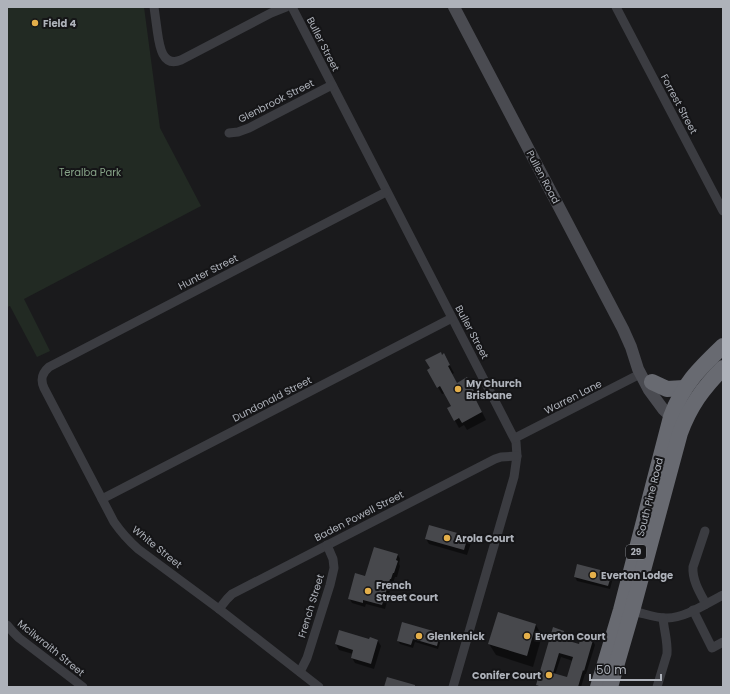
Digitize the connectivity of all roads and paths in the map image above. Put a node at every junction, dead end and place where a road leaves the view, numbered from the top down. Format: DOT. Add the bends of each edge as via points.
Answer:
graph roads {
  1 [pos="154,7"];
  2 [pos="286,7"];
  3 [pos="292,7"];
  4 [pos="454,7"];
  5 [pos="616,7"];
  6 [pos="332,85"];
  7 [pos="229,133"];
  8 [pos="386,192"];
  9 [pos="723,211"];
  10 [pos="452,318"];
  11 [pos="723,346"];
  12 [pos="723,368"];
  13 [pos="42,375"];
  14 [pos="646,378"];
  15 [pos="684,388"];
  16 [pos="678,417"];
  17 [pos="514,438"];
  18 [pos="517,456"];
  19 [pos="102,499"];
  20 [pos="705,531"];
  21 [pos="327,545"];
  22 [pos="723,595"];
  23 [pos="706,604"];
  24 [pos="219,610"];
  25 [pos="693,610"];
  26 [pos="632,611"];
  27 [pos="663,618"];
  28 [pos="7,625"];
  29 [pos="723,642"];
  30 [pos="300,672"];
  31 [pos="83,687"];
  32 [pos="319,687"];
  33 [pos="453,687"];
  34 [pos="598,687"];
  35 [pos="610,687"];
  36 [pos="657,687"];
  1 -- 2 [label="street" via="162,53 174,62"];
  3 -- 6 [label="street, Buller Street"];
  4 -- 14 [label="street, Pullen Road" via="631,347 644,366"];
  5 -- 9 [label="street, Forrest Street"];
  6 -- 7 [label="street, Glenbrook Street" via="249,128"];
  6 -- 8 [label="street, Buller Street"];
  8 -- 10 [label="street, Buller Street"];
  8 -- 13 [label="street, Hunter Street" via="49,367"];
  10 -- 17 [label="street, Buller Street"];
  10 -- 19 [label="street, Dundonald Street"];
  11 -- 15 [label="highway, South Pine Road / 29"];
  12 -- 16 [label="highway, South Pine Road / 29" via="691,408"];
  13 -- 19 [label="street, White Street" via="44,388"];
  14 -- 15 [label="highway" via="664,389"];
  14 -- 16 [label="street, Pullen Road"];
  14 -- 17 [label="street, Warren Lane"];
  15 -- 16 [label="highway, South Pine Road / 29"];
  16 -- 26 [label="highway, South Pine Road / 29" via="675,451"];
  16 -- 34 [label="highway, South Pine Road / 29"];
  17 -- 18 [label="street, Buller Street"];
  18 -- 21 [label="street, Baden Powell Street" via="495,459"];
  18 -- 33 [label="street, Buller Street" via="511,489"];
  19 -- 24 [label="street, White Street" via="114,522 130,542"];
  20 -- 23 [label="street" via="693,572"];
  21 -- 24 [label="street, Baden Powell Street" via="232,594"];
  21 -- 30 [label="street, French Street" via="334,568 307,658"];
  22 -- 23 [label="street"];
  23 -- 25 [label="street"];
  24 -- 30 [label="street, White Street"];
  25 -- 27 [label="street" via="678,617"];
  25 -- 29 [label="street" via="712,648"];
  26 -- 27 [label="street"];
  26 -- 35 [label="highway, South Pine Road / 29"];
  27 -- 36 [label="street" via="668,648"];
  28 -- 31 [label="street, Mcilwraith Street" via="19,638"];
  30 -- 32 [label="street, White Street"];
}
